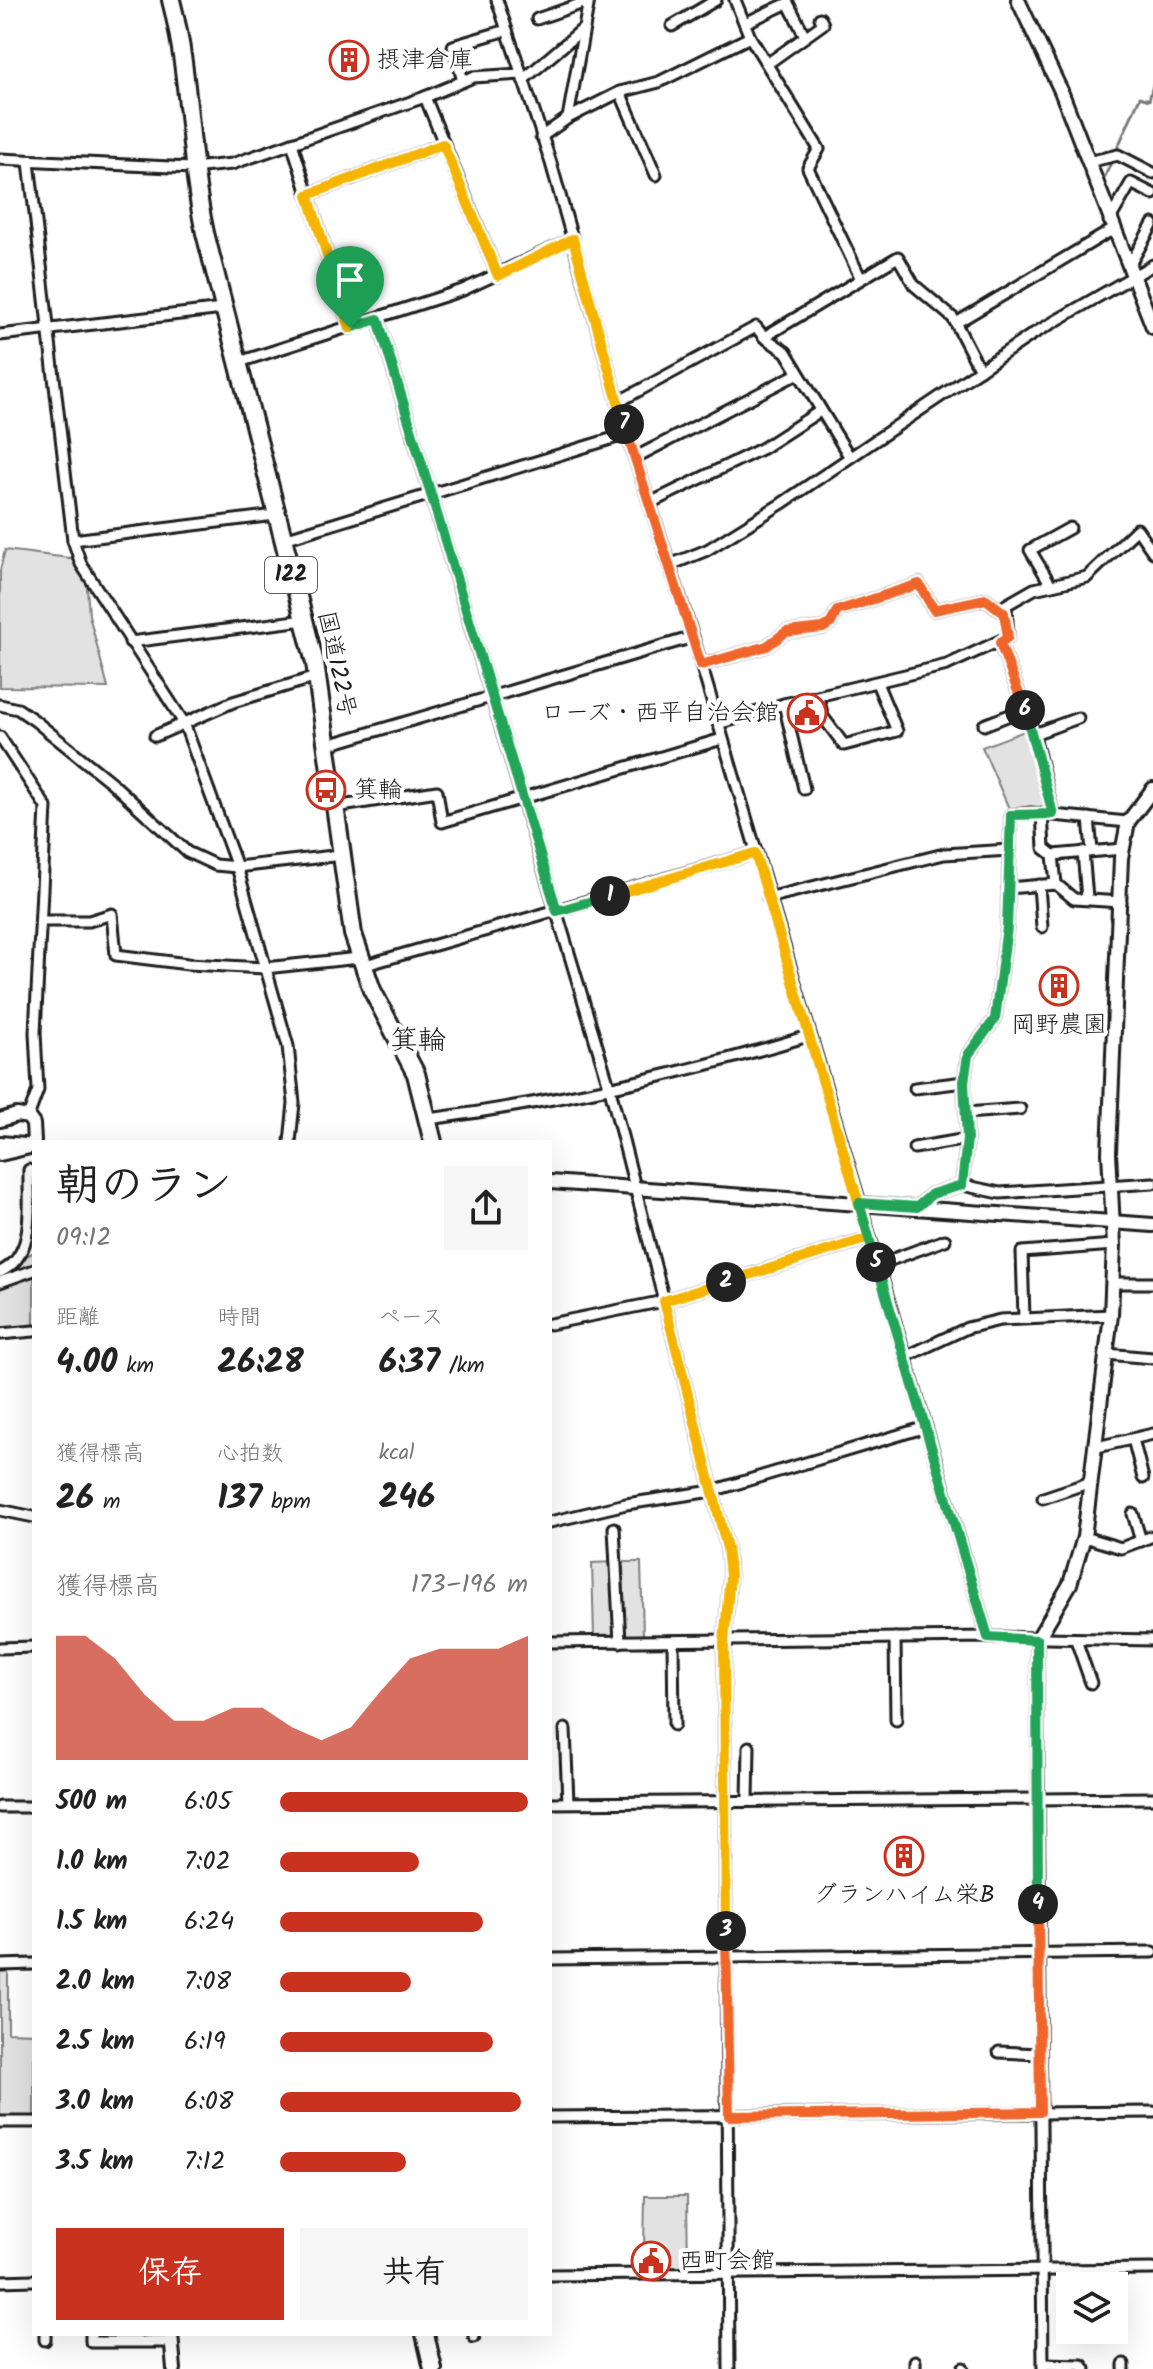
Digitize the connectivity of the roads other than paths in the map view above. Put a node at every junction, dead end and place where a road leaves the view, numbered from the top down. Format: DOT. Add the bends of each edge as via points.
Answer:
graph roads {
  1 [pos="171,0"];
  2 [pos="497,0"];
  3 [pos="716,0"];
  4 [pos="735,0"];
  5 [pos="1018,0"];
  6 [pos="589,1"];
  7 [pos="820,18"];
  8 [pos="537,19"];
  9 [pos="745,23"];
  10 [pos="672,26"];
  11 [pos="584,28"];
  12 [pos="507,30"];
  13 [pos="805,36"];
  14 [pos="750,37"];
  15 [pos="767,64"];
  16 [pos="522,77"];
  17 [pos="463,81"];
  18 [pos="620,92"];
  19 [pos="425,97"];
  20 [pos="568,118"];
  21 [pos="541,137"];
  22 [pos="292,143"];
  23 [pos="443,144"];
  24 [pos="0,159"];
  25 [pos="29,162"];
  26 [pos="1088,162"];
  27 [pos="192,168"];
  28 [pos="1153,173"];
  29 [pos="656,175"];
  30 [pos="1153,194"];
  31 [pos="308,195"];
  32 [pos="1153,224"];
  33 [pos="1111,225"];
  34 [pos="573,239"];
  35 [pos="1153,265"];
  36 [pos="1131,272"];
  37 [pos="498,276"];
  38 [pos="861,279"];
  39 [pos="223,309"];
  40 [pos="378,319"];
  41 [pos="956,323"];
  42 [pos="49,327"];
  43 [pos="1153,327"];
  44 [pos="350,328"];
  45 [pos="0,335"];
  46 [pos="764,337"];
  47 [pos="236,363"];
  48 [pos="980,370"];
  49 [pos="797,374"];
  50 [pos="618,402"];
  51 [pos="820,411"];
  52 [pos="627,434"];
  53 [pos="849,456"];
  54 [pos="636,457"];
  55 [pos="432,495"];
  56 [pos="650,503"];
  57 [pos="275,515"];
  58 [pos="1070,528"];
  59 [pos="73,540"];
  60 [pos="281,540"];
  61 [pos="1153,552"];
  62 [pos="670,565"];
  63 [pos="1051,585"];
  64 [pos="1004,613"];
  65 [pos="304,620"];
  66 [pos="693,637"];
  67 [pos="130,642"];
  68 [pos="1000,643"];
  69 [pos="701,665"];
  70 [pos="316,677"];
  71 [pos="877,683"];
  72 [pos="493,696"];
  73 [pos="818,698"];
  74 [pos="784,704"];
  75 [pos="0,705"];
  76 [pos="1025,709"];
  77 [pos="1078,718"];
  78 [pos="184,723"];
  79 [pos="718,724"];
  80 [pos="984,725"];
  81 [pos="1034,734"];
  82 [pos="155,736"];
  83 [pos="0,737"];
  84 [pos="722,739"];
  85 [pos="328,745"];
  86 [pos="804,789"];
  87 [pos="1153,789"];
  88 [pos="523,799"];
  89 [pos="335,807"];
  90 [pos="1042,813"];
  91 [pos="1053,814"];
  92 [pos="1089,818"];
  93 [pos="1128,822"];
  94 [pos="1123,849"];
  95 [pos="1010,850"];
  96 [pos="1088,851"];
  97 [pos="755,853"];
  98 [pos="342,855"];
  99 [pos="1053,855"];
  100 [pos="237,867"];
  101 [pos="1056,884"];
  102 [pos="1039,885"];
  103 [pos="1008,888"];
  104 [pos="768,898"];
  105 [pos="1087,898"];
  106 [pos="1121,902"];
  107 [pos="557,911"];
  108 [pos="42,921"];
  109 [pos="1042,927"];
  110 [pos="360,962"];
  111 [pos="265,968"];
  112 [pos="808,1036"];
  113 [pos="964,1082"];
  114 [pos="915,1088"];
  115 [pos="610,1089"];
  116 [pos="1020,1109"];
  117 [pos="966,1113"];
  118 [pos="28,1117"];
  119 [pos="429,1119"];
  120 [pos="0,1120"];
  121 [pos="967,1139"];
  122 [pos="34,1140"];
  123 [pos="290,1140"];
  124 [pos="433,1140"];
  125 [pos="0,1143"];
  126 [pos="32,1144"];
  127 [pos="32,1145"];
  128 [pos="914,1148"];
  129 [pos="0,1154"];
  130 [pos="29,1170"];
  131 [pos="552,1182"];
  132 [pos="1153,1183"];
  133 [pos="962,1185"];
  134 [pos="1110,1185"];
  135 [pos="635,1188"];
  136 [pos="859,1203"];
  137 [pos="917,1207"];
  138 [pos="1113,1223"];
  139 [pos="1153,1225"];
  140 [pos="869,1238"];
  141 [pos="945,1240"];
  142 [pos="1114,1245"];
  143 [pos="877,1265"];
  144 [pos="32,1271"];
  145 [pos="0,1272"];
  146 [pos="0,1282"];
  147 [pos="1113,1283"];
  148 [pos="1153,1283"];
  149 [pos="664,1301"];
  150 [pos="1111,1315"];
  151 [pos="1024,1318"];
  152 [pos="552,1324"];
  153 [pos="32,1331"];
  154 [pos="0,1334"];
  155 [pos="1106,1354"];
  156 [pos="905,1357"];
  157 [pos="1153,1358"];
  158 [pos="926,1427"];
  159 [pos="1153,1434"];
  160 [pos="1133,1439"];
  161 [pos="1097,1447"];
  162 [pos="1143,1478"];
  163 [pos="1091,1482"];
  164 [pos="712,1491"];
  165 [pos="1043,1498"];
  166 [pos="0,1510"];
  167 [pos="1133,1514"];
  168 [pos="32,1517"];
  169 [pos="552,1522"];
  170 [pos="614,1528"];
  171 [pos="1084,1537"];
  172 [pos="1149,1541"];
  173 [pos="988,1637"];
  174 [pos="895,1638"];
  175 [pos="1037,1640"];
  176 [pos="1076,1640"];
  177 [pos="1153,1640"];
  178 [pos="673,1641"];
  179 [pos="552,1642"];
  180 [pos="620,1642"];
  181 [pos="724,1642"];
  182 [pos="32,1647"];
  183 [pos="0,1648"];
  184 [pos="1091,1683"];
  185 [pos="896,1720"];
  186 [pos="674,1725"];
  187 [pos="565,1729"];
  188 [pos="749,1747"];
  189 [pos="1038,1797"];
  190 [pos="1153,1798"];
  191 [pos="725,1799"];
  192 [pos="748,1801"];
  193 [pos="568,1802"];
  194 [pos="552,1803"];
  195 [pos="0,1807"];
  196 [pos="32,1807"];
  197 [pos="1153,1952"];
  198 [pos="1037,1953"];
  199 [pos="726,1958"];
  200 [pos="552,1959"];
  201 [pos="32,1964"];
  202 [pos="0,1965"];
  203 [pos="999,2052"];
  204 [pos="1040,2054"];
  205 [pos="1040,2112"];
  206 [pos="1153,2112"];
  207 [pos="729,2116"];
  208 [pos="552,2117"];
  209 [pos="0,2122"];
  210 [pos="32,2122"];
  211 [pos="1153,2269"];
  212 [pos="1041,2270"];
  213 [pos="728,2273"];
  214 [pos="552,2275"];
  215 [pos="32,2280"];
  216 [pos="0,2281"];
  217 [pos="91,2336"];
  218 [pos="425,2336"];
  219 [pos="171,2338"];
  220 [pos="1043,2367"];
  221 [pos="174,2369"];
  222 [pos="433,2369"];
  223 [pos="729,2369"];
  224 [pos="1085,2369"];
  1 -- 27 [label="highway, 国道122号 / 122" via="185,60"];
  2 -- 12 [label="street"];
  3 -- 10 [label="street"];
  4 -- 9 [label="street"];
  5 -- 26 [label="street"];
  6 -- 8 [label="street"];
  6 -- 11 [label="street"];
  7 -- 13 [label="street" via="823,24"];
  9 -- 13 [label="street" via="788,3"];
  9 -- 14 [label="street"];
  11 -- 16 [label="street"];
  11 -- 20 [label="street"];
  12 -- 16 [label="street"];
  12 -- 17 [label="street" via="453,46"];
  13 -- 15 [label="street"];
  14 -- 15 [label="street"];
  14 -- 18 [label="street" via="659,82"];
  15 -- 38 [label="street" via="819,149 808,168"];
  16 -- 17 [label="street"];
  16 -- 21 [label="street"];
  17 -- 19 [label="street"];
  18 -- 20 [label="street"];
  18 -- 29 [label="street"];
  19 -- 22 [label="street"];
  19 -- 23 [label="street"];
  20 -- 21 [label="street"];
  21 -- 34 [label="street"];
  22 -- 27 [label="street" via="232,164"];
  22 -- 31 [label="street"];
  23 -- 31 [label="street"];
  23 -- 37 [label="street"];
  24 -- 25 [label="street"];
  25 -- 27 [label="street"];
  25 -- 42 [label="street"];
  26 -- 28 [label="street" via="1118,155"];
  26 -- 33 [label="street"];
  27 -- 39 [label="highway, 国道122号 / 122"];
  30 -- 33 [label="street" via="1131,183"];
  31 -- 44 [label="street"];
  32 -- 36 [label="street"];
  33 -- 36 [label="street"];
  33 -- 41 [label="street"];
  34 -- 37 [label="street"];
  34 -- 50 [label="street"];
  35 -- 36 [label="street"];
  36 -- 43 [label="street"];
  36 -- 48 [label="street"];
  37 -- 40 [label="street"];
  38 -- 41 [label="street" via="898,257 914,285"];
  38 -- 46 [label="street"];
  39 -- 42 [label="street"];
  39 -- 47 [label="highway, 国道122号 / 122"];
  40 -- 44 [label="street"];
  40 -- 55 [label="street"];
  41 -- 48 [label="street"];
  42 -- 45 [label="street"];
  42 -- 59 [label="street"];
  44 -- 47 [label="street"];
  46 -- 49 [label="street" via="786,352"];
  46 -- 50 [label="street" via="756,327"];
  47 -- 57 [label="highway, 国道122号 / 122"];
  48 -- 53 [label="street"];
  49 -- 51 [label="street"];
  49 -- 54 [label="street"];
  50 -- 52 [label="street"];
  51 -- 53 [label="street"];
  51 -- 56 [label="street" via="763,448"];
  52 -- 54 [label="street"];
  52 -- 55 [label="street"];
  53 -- 62 [label="street" via="707,550"];
  54 -- 56 [label="street"];
  55 -- 60 [label="street"];
  55 -- 72 [label="street"];
  56 -- 62 [label="street"];
  57 -- 59 [label="street"];
  57 -- 60 [label="highway, 国道122号 / 122"];
  58 -- 63 [label="street" via="1030,550"];
  59 -- 67 [label="street" via="81,564"];
  60 -- 65 [label="highway, 国道122号 / 122"];
  61 -- 63 [label="street" via="1137,529 1087,577"];
  62 -- 66 [label="street"];
  63 -- 64 [label="street" via="1006,605"];
  64 -- 68 [label="street" via="1008,637"];
  64 -- 69 [label="street" via="986,599 934,610 919,584 837,611 823,628 786,632 767,646"];
  65 -- 67 [label="street"];
  65 -- 70 [label="highway, 国道122号 / 122"];
  66 -- 69 [label="street"];
  66 -- 72 [label="street"];
  67 -- 78 [label="street"];
  68 -- 71 [label="street" via="947,665"];
  68 -- 76 [label="street"];
  69 -- 79 [label="street"];
  70 -- 78 [label="street"];
  70 -- 85 [label="highway, 国道122号 / 122"];
  71 -- 73 [label="street"];
  71 -- 73 [label="street" via="897,731 844,745 823,717"];
  72 -- 85 [label="street"];
  72 -- 88 [label="street"];
  73 -- 74 [label="street"];
  74 -- 79 [label="street"];
  74 -- 86 [label="street"];
  75 -- 100 [label="street" via="18,709 45,729 187,852 215,865"];
  76 -- 80 [label="street"];
  76 -- 81 [label="street"];
  77 -- 81 [label="street"];
  78 -- 82 [label="street"];
  78 -- 100 [label="street"];
  79 -- 84 [label="street"];
  81 -- 91 [label="street"];
  83 -- 108 [label="street" via="46,807"];
  84 -- 88 [label="street"];
  84 -- 97 [label="street"];
  85 -- 89 [label="highway, 国道122号 / 122"];
  87 -- 93 [label="street"];
  88 -- 89 [label="street" via="442,822 437,791"];
  88 -- 107 [label="street"];
  89 -- 98 [label="highway, 国道122号 / 122"];
  90 -- 91 [label="street"];
  90 -- 95 [label="street" via="1011,815"];
  90 -- 99 [label="street" via="1044,848"];
  91 -- 92 [label="street"];
  92 -- 93 [label="street"];
  92 -- 96 [label="street"];
  93 -- 94 [label="street"];
  94 -- 96 [label="street"];
  94 -- 106 [label="street"];
  95 -- 103 [label="street"];
  95 -- 104 [label="street" via="944,854"];
  96 -- 99 [label="street"];
  96 -- 105 [label="street"];
  97 -- 104 [label="street"];
  97 -- 107 [label="street"];
  98 -- 100 [label="street"];
  98 -- 110 [label="highway, 国道122号 / 122"];
  99 -- 101 [label="street"];
  100 -- 111 [label="street"];
  101 -- 102 [label="street"];
  101 -- 105 [label="street" via="1074,899"];
  102 -- 103 [label="street"];
  102 -- 109 [label="street"];
  103 -- 113 [label="street" via="995,1019 968,1055"];
  104 -- 112 [label="street"];
  105 -- 106 [label="street"];
  106 -- 134 [label="street"];
  107 -- 110 [label="street"];
  107 -- 115 [label="street"];
  108 -- 111 [label="street" via="89,921 112,914 116,955"];
  108 -- 118 [label="street" via="35,1033 38,1090"];
  110 -- 111 [label="street"];
  110 -- 119 [label="highway, 国道122号 / 122" via="416,1074"];
  111 -- 123 [label="street" via="288,1046 294,1103"];
  112 -- 115 [label="street"];
  112 -- 136 [label="street"];
  113 -- 114 [label="street"];
  113 -- 117 [label="street"];
  115 -- 119 [label="street"];
  115 -- 135 [label="street"];
  116 -- 117 [label="street"];
  117 -- 121 [label="street"];
  118 -- 120 [label="street"];
  118 -- 122 [label="street"];
  119 -- 124 [label="highway, 国道122号 / 122"];
  121 -- 128 [label="street"];
  121 -- 133 [label="street"];
  125 -- 126 [label="street"];
  127 -- 129 [label="street"];
  130 -- 145 [label="street" via="24,1250"];
  131 -- 135 [label="street"];
  132 -- 134 [label="street"];
  133 -- 134 [label="street" via="1000,1193"];
  133 -- 137 [label="street" via="932,1194"];
  134 -- 138 [label="street"];
  135 -- 136 [label="street"];
  135 -- 149 [label="street"];
  136 -- 137 [label="street"];
  136 -- 140 [label="street"];
  137 -- 138 [label="street"];
  138 -- 139 [label="street"];
  138 -- 142 [label="street"];
  140 -- 143 [label="street"];
  140 -- 149 [label="street"];
  141 -- 143 [label="street"];
  142 -- 147 [label="street"];
  142 -- 151 [label="street" via="1022,1252"];
  143 -- 156 [label="street"];
  144 -- 146 [label="street"];
  147 -- 148 [label="street"];
  147 -- 150 [label="street"];
  149 -- 152 [label="street"];
  149 -- 164 [label="street"];
  150 -- 151 [label="street"];
  150 -- 155 [label="street"];
  151 -- 156 [label="street" via="967,1328"];
  153 -- 154 [label="street"];
  155 -- 157 [label="street"];
  155 -- 161 [label="street"];
  156 -- 158 [label="street"];
  158 -- 164 [label="street"];
  158 -- 173 [label="street"];
  159 -- 160 [label="street"];
  160 -- 161 [label="street"];
  160 -- 162 [label="street"];
  161 -- 163 [label="street"];
  163 -- 165 [label="street"];
  163 -- 171 [label="street"];
  164 -- 169 [label="street"];
  164 -- 181 [label="street" via="730,1576"];
  166 -- 168 [label="street"];
  167 -- 172 [label="street"];
  170 -- 180 [label="street"];
  171 -- 172 [label="street" via="1121,1548"];
  171 -- 175 [label="street" via="1070,1584"];
  173 -- 174 [label="street"];
  173 -- 175 [label="street"];
  174 -- 181 [label="street"];
  174 -- 185 [label="street"];
  175 -- 176 [label="street"];
  175 -- 189 [label="street"];
  176 -- 177 [label="street"];
  176 -- 184 [label="street"];
  178 -- 180 [label="street"];
  178 -- 181 [label="street"];
  178 -- 186 [label="street"];
  179 -- 180 [label="street"];
  181 -- 191 [label="street"];
  182 -- 183 [label="street"];
  187 -- 193 [label="street"];
  188 -- 192 [label="street"];
  189 -- 190 [label="street"];
  189 -- 192 [label="street"];
  189 -- 198 [label="street"];
  191 -- 192 [label="street"];
  191 -- 193 [label="street"];
  191 -- 199 [label="street"];
  193 -- 194 [label="street"];
  195 -- 196 [label="street"];
  197 -- 198 [label="street"];
  198 -- 199 [label="street"];
  198 -- 204 [label="street"];
  199 -- 200 [label="street"];
  199 -- 207 [label="street"];
  201 -- 202 [label="street"];
  203 -- 204 [label="street"];
  204 -- 205 [label="street"];
  205 -- 206 [label="street"];
  205 -- 207 [label="street"];
  205 -- 212 [label="street"];
  207 -- 208 [label="street"];
  207 -- 213 [label="street"];
  209 -- 210 [label="street"];
  211 -- 212 [label="street"];
  212 -- 213 [label="street"];
  212 -- 220 [label="street"];
  213 -- 214 [label="street"];
  213 -- 223 [label="street"];
  215 -- 216 [label="street"];
  217 -- 219 [label="street" via="91,2342"];
  218 -- 222 [label="highway"];
  219 -- 221 [label="street"];
  220 -- 224 [label="street"];
}
